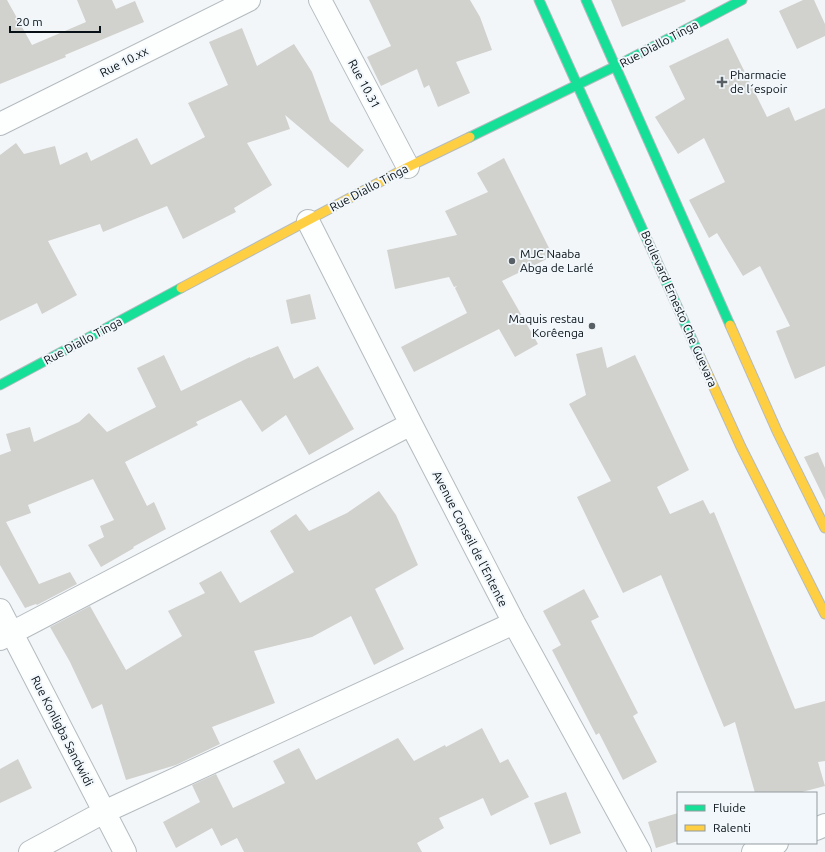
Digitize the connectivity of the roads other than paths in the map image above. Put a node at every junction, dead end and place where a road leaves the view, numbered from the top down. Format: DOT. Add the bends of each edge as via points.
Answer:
graph roads {
  1 [pos="249,0"];
  2 [pos="320,0"];
  3 [pos="539,0"];
  4 [pos="586,0"];
  5 [pos="742,0"];
  6 [pos="616,66"];
  7 [pos="578,85"];
  8 [pos="0,124"];
  9 [pos="408,167"];
  10 [pos="308,221"];
  11 [pos="0,385"];
  12 [pos="411,424"];
  13 [pos="825,528"];
  14 [pos="0,610"];
  15 [pos="825,614"];
  16 [pos="514,623"];
  17 [pos="6,636"];
  18 [pos="104,812"];
  19 [pos="774,844"];
  20 [pos="30,852"];
  21 [pos="125,852"];
  22 [pos="640,852"];
  23 [pos="753,852"];
  1 -- 8 [label="street, Rue 10.xx"];
  2 -- 9 [label="street, Rue 10.31"];
  3 -- 7 [label="main road, Boulevard Ernesto Che Guevara"];
  4 -- 6 [label="main road"];
  5 -- 6 [label="main road, Rue Diallo Tinga"];
  6 -- 7 [label="main road, Rue Diallo Tinga"];
  6 -- 13 [label="main road" via="777,431"];
  7 -- 9 [label="main road, Rue Diallo Tinga"];
  7 -- 15 [label="main road, Boulevard Ernesto Che Guevara" via="741,447"];
  9 -- 10 [label="main road, Rue Diallo Tinga"];
  10 -- 11 [label="main road, Rue Diallo Tinga"];
  10 -- 12 [label="street, Avenue Conseil de l'Entente"];
  12 -- 16 [label="street, Avenue Conseil de l'Entente"];
  12 -- 17 [label="street"];
  14 -- 17 [label="street, Rue Konligba Sandwidi"];
  16 -- 18 [label="street"];
  16 -- 22 [label="street, Avenue Conseil de l'Entente"];
  17 -- 18 [label="street, Rue Konligba Sandwidi"];
  18 -- 20 [label="street"];
  18 -- 21 [label="street, Rue Konligba Sandwidi"];
  19 -- 23 [label="street"];
}
